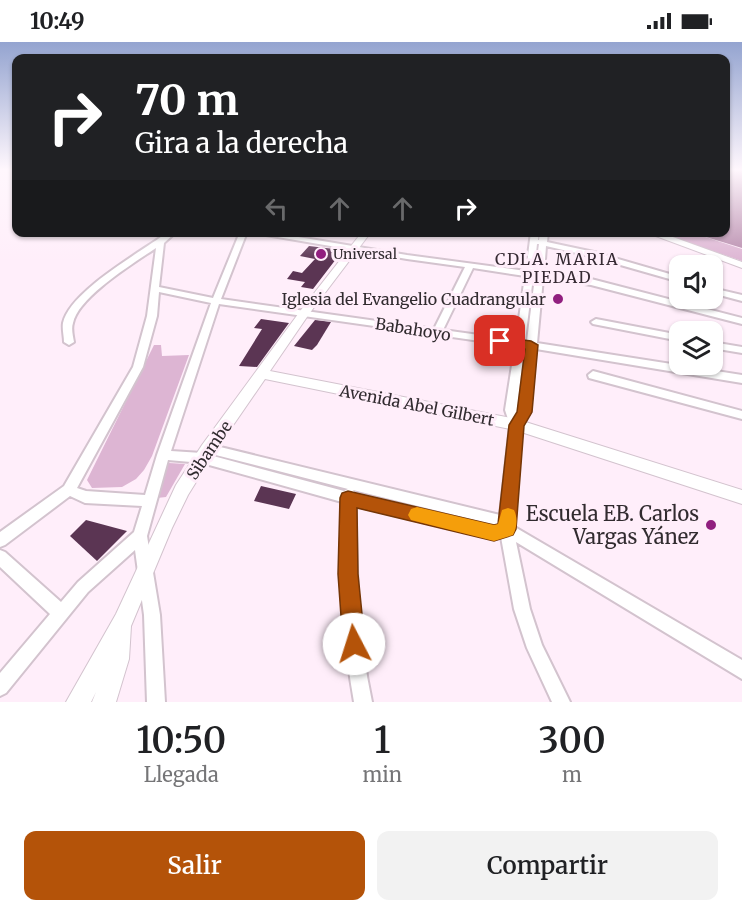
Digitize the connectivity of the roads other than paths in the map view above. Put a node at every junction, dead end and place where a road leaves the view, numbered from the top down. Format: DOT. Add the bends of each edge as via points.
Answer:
graph roads {
  1 [pos="167,237"];
  2 [pos="242,237"];
  3 [pos="281,237"];
  4 [pos="363,237"];
  5 [pos="663,237"];
  6 [pos="539,238"];
  7 [pos="160,243"];
  8 [pos="355,249"];
  9 [pos="742,265"];
  10 [pos="470,266"];
  11 [pos="535,273"];
  12 [pos="669,277"];
  13 [pos="156,289"];
  14 [pos="723,293"];
  15 [pos="742,298"];
  16 [pos="216,301"];
  17 [pos="305,312"];
  18 [pos="742,321"];
  19 [pos="596,322"];
  20 [pos="437,333"];
  21 [pos="669,336"];
  22 [pos="69,342"];
  23 [pos="526,345"];
  24 [pos="723,347"];
  25 [pos="742,350"];
  26 [pos="262,374"];
  27 [pos="593,375"];
  28 [pos="742,379"];
  29 [pos="742,416"];
  30 [pos="516,425"];
  31 [pos="205,454"];
  32 [pos="163,455"];
  33 [pos="69,490"];
  34 [pos="350,492"];
  35 [pos="742,498"];
  36 [pos="148,501"];
  37 [pos="506,529"];
  38 [pos="140,536"];
  39 [pos="0,540"];
  40 [pos="0,557"];
  41 [pos="146,566"];
  42 [pos="61,613"];
  43 [pos="123,621"];
  44 [pos="742,670"];
  45 [pos="0,687"];
  46 [pos="78,702"];
  47 [pos="104,702"];
  48 [pos="156,702"];
  49 [pos="363,702"];
  50 [pos="561,702"];
  1 -- 7 [label="street"];
  2 -- 16 [label="street"];
  3 -- 8 [label="street"];
  4 -- 8 [label="street, Sibambe"];
  5 -- 9 [label="street"];
  6 -- 11 [label="street"];
  6 -- 12 [label="street"];
  7 -- 13 [label="street"];
  7 -- 22 [label="street" via="100,284 80,304 68,322"];
  8 -- 10 [label="street"];
  8 -- 17 [label="street, Sibambe"];
  10 -- 11 [label="street"];
  10 -- 20 [label="street"];
  11 -- 18 [label="street" via="591,282"];
  11 -- 23 [label="street"];
  13 -- 16 [label="street, Babahoyo"];
  13 -- 33 [label="street" via="138,367"];
  14 -- 15 [label="street"];
  16 -- 17 [label="street, Babahoyo"];
  16 -- 32 [label="street"];
  17 -- 20 [label="street, Babahoyo"];
  17 -- 26 [label="street, Sibambe"];
  19 -- 21 [label="street"];
  20 -- 23 [label="street, Babahoyo"];
  23 -- 28 [label="street, Babahoyo"];
  23 -- 30 [label="street" via="511,410"];
  24 -- 25 [label="street"];
  26 -- 30 [label="street, Avenida Abel Gilbert"];
  26 -- 31 [label="street, Sibambe"];
  27 -- 29 [label="street"];
  30 -- 35 [label="street, Avenida Abel Gilbert"];
  30 -- 37 [label="street"];
  31 -- 32 [label="street"];
  31 -- 34 [label="street"];
  31 -- 41 [label="street, Sibambe" via="173,508"];
  32 -- 36 [label="street"];
  33 -- 36 [label="street" via="86,497"];
  33 -- 39 [label="street"];
  34 -- 37 [label="street" via="494,533"];
  34 -- 49 [label="street" via="348,574"];
  36 -- 38 [label="street"];
  37 -- 44 [label="street"];
  37 -- 50 [label="street" via="522,609 535,648"];
  38 -- 41 [label="street"];
  38 -- 42 [label="street" via="108,563"];
  40 -- 42 [label="street"];
  41 -- 43 [label="street, Sibambe"];
  41 -- 48 [label="street" via="153,615"];
  42 -- 45 [label="street"];
  43 -- 46 [label="street"];
  43 -- 47 [label="street" via="118,659"];
}
